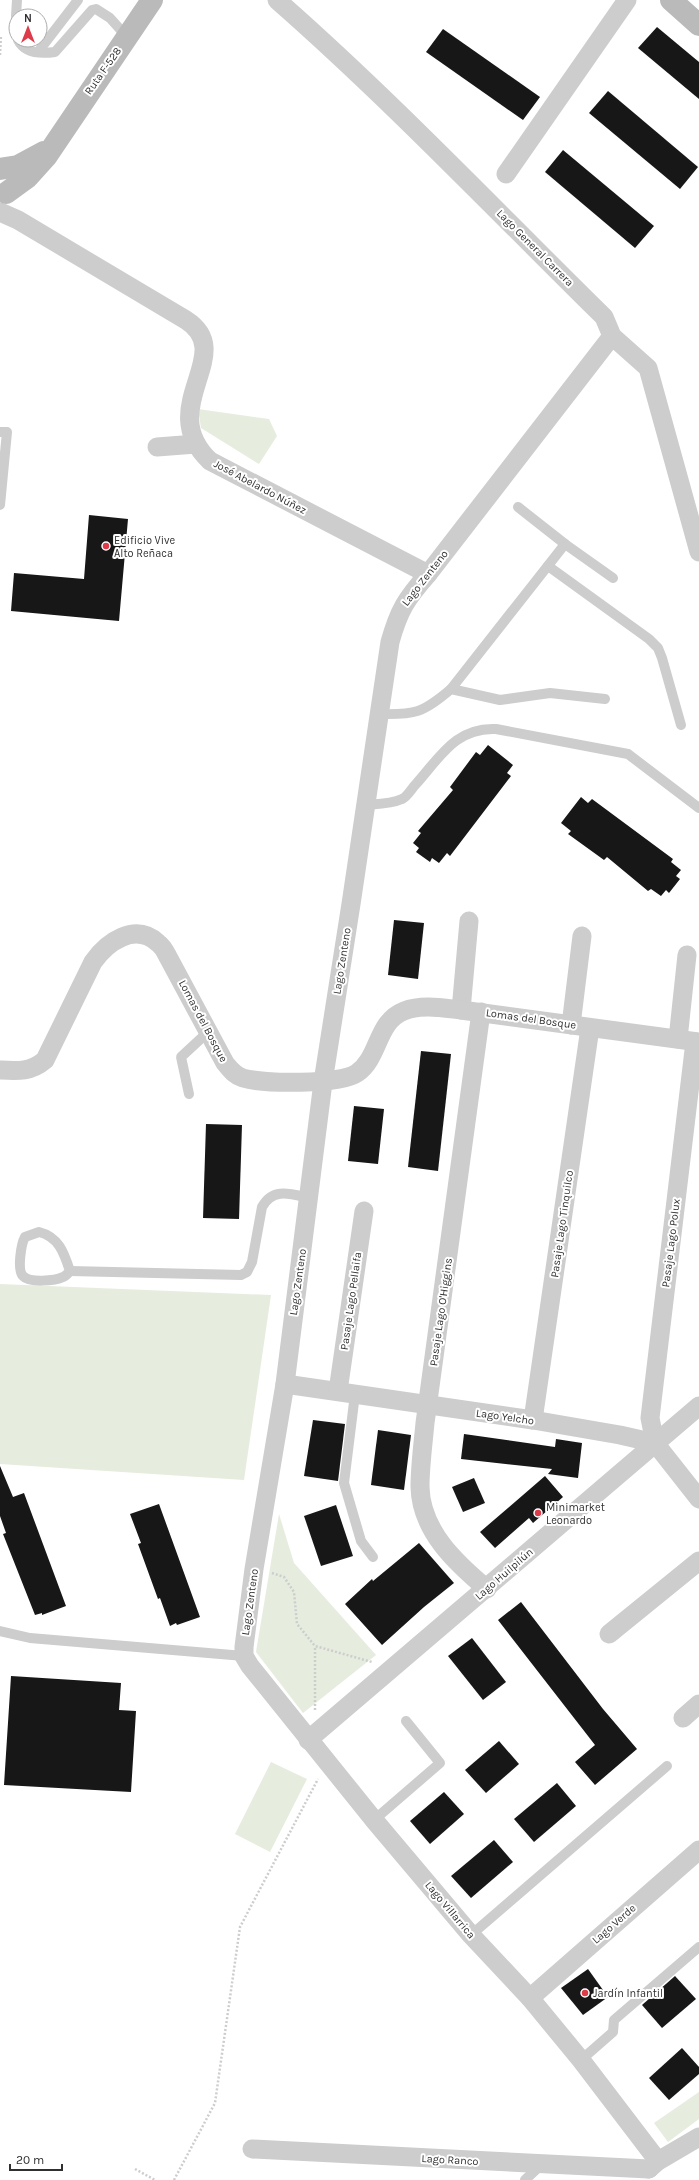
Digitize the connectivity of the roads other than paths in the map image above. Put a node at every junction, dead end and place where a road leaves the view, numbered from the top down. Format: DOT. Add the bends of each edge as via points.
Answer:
graph roads {
  1 [pos="78,0"];
  2 [pos="152,0"];
  3 [pos="277,0"];
  4 [pos="627,0"];
  5 [pos="671,0"];
  6 [pos="699,26"];
  7 [pos="127,37"];
  8 [pos="24,48"];
  9 [pos="38,52"];
  10 [pos="54,143"];
  11 [pos="0,169"];
  12 [pos="506,174"];
  13 [pos="1,198"];
  14 [pos="612,336"];
  15 [pos="0,432"];
  16 [pos="196,444"];
  17 [pos="157,447"];
  18 [pos="0,504"];
  19 [pos="518,507"];
  20 [pos="565,544"];
  21 [pos="699,552"];
  22 [pos="548,566"];
  23 [pos="428,574"];
  24 [pos="613,578"];
  25 [pos="451,690"];
  26 [pos="605,699"];
  27 [pos="379,714"];
  28 [pos="681,724"];
  29 [pos="365,805"];
  30 [pos="699,808"];
  31 [pos="469,921"];
  32 [pos="582,936"];
  33 [pos="687,955"];
  34 [pos="461,1010"];
  35 [pos="481,1012"];
  36 [pos="571,1025"];
  37 [pos="590,1028"];
  38 [pos="208,1032"];
  39 [pos="691,1041"];
  40 [pos="0,1070"];
  41 [pos="323,1082"];
  42 [pos="188,1094"];
  43 [pos="309,1198"];
  44 [pos="364,1211"];
  45 [pos="70,1271"];
  46 [pos="285,1384"];
  47 [pos="347,1393"];
  48 [pos="428,1406"];
  49 [pos="699,1406"];
  50 [pos="533,1420"];
  51 [pos="655,1444"];
  52 [pos="699,1499"];
  53 [pos="373,1557"];
  54 [pos="699,1561"];
  55 [pos="487,1589"];
  56 [pos="0,1631"];
  57 [pos="609,1634"];
  58 [pos="244,1656"];
  59 [pos="699,1704"];
  60 [pos="683,1718"];
  61 [pos="406,1721"];
  62 [pos="311,1737"];
  63 [pos="667,1766"];
  64 [pos="374,1820"];
  65 [pos="699,1850"];
  66 [pos="470,1935"];
  67 [pos="699,1947"];
  68 [pos="530,1998"];
  69 [pos="581,2060"];
  70 [pos="699,2137"];
  71 [pos="252,2149"];
  72 [pos="542,2164"];
  73 [pos="648,2170"];
  74 [pos="525,2180"];
  1 -- 9 [label="lane"];
  2 -- 7 [label="main road, Ruta F-528"];
  3 -- 14 [label="street, Lago General Carrera" via="429,140 604,318"];
  4 -- 12 [label="street"];
  5 -- 6 [label="main road"];
  7 -- 9 [label="lane" via="110,18 96,9 92,10 55,52"];
  7 -- 10 [label="main road, Ruta F-528"];
  8 -- 9 [label="lane"];
  10 -- 11 [label="main road, Ruta F-528" via="31,160 18,166"];
  10 -- 13 [label="main road, Ruta F-528" via="36,170"];
  13 -- 16 [label="street, José Abelardo Núñez" via="18,220 186,320 198,330 204,342 204,356 188,416"];
  14 -- 21 [label="street, Lago General Carrera" via="648,368"];
  14 -- 23 [label="street, Lago Zenteno"];
  15 -- 18 [label="lane" via="7,432"];
  16 -- 17 [label="street"];
  16 -- 23 [label="street, José Abelardo Núñez" via="202,453 220,467"];
  19 -- 20 [label="lane"];
  20 -- 22 [label="lane"];
  20 -- 24 [label="lane"];
  22 -- 25 [label="lane"];
  22 -- 28 [label="lane" via="658,648"];
  23 -- 27 [label="street, Lago Zenteno" via="406,599 397,617 390,642"];
  25 -- 26 [label="lane" via="500,700 550,693"];
  25 -- 27 [label="lane" via="428,708 414,714"];
  27 -- 29 [label="street, Lago Zenteno"];
  29 -- 30 [label="lane" via="403,799 453,742 469,732 482,728 628,754"];
  29 -- 41 [label="street, Lago Zenteno"];
  31 -- 34 [label="street"];
  32 -- 36 [label="street"];
  33 -- 39 [label="street, Pasaje Lago Polux"];
  34 -- 35 [label="street, Lomas del Bosque"];
  34 -- 41 [label="street, Lomas del Bosque" via="436,1007 403,1011 384,1026 376,1049 367,1064 356,1073"];
  35 -- 36 [label="street, Lomas del Bosque"];
  35 -- 48 [label="street, Pasaje Lago O'Higgins"];
  36 -- 37 [label="street, Lomas del Bosque"];
  37 -- 39 [label="street, Lomas del Bosque"];
  37 -- 50 [label="street, Pasaje Lago Tinquilco"];
  38 -- 40 [label="street, Lomas del Bosque" via="168,955 158,943 136,934 125,936 102,949 93,962 45,1060 26,1071"];
  38 -- 41 [label="street, Lomas del Bosque" via="225,1063 233,1073 242,1078"];
  38 -- 42 [label="lane" via="181,1057"];
  39 -- 51 [label="street, Pasaje Lago Polux" via="650,1418"];
  41 -- 43 [label="street, Lago Zenteno"];
  43 -- 45 [label="lane" via="284,1193 273,1195 265,1202 252,1262 247,1272 241,1275"];
  43 -- 46 [label="street, Lago Zenteno"];
  44 -- 47 [label="street, Pasaje Lago Pellaifa"];
  45 -- 45 [label="lane" via="64,1251 48,1234 39,1232 25,1237 21,1243 20,1272 23,1277 30,1280 57,1279"];
  46 -- 47 [label="street, Lago Yelcho"];
  46 -- 58 [label="street, Lago Zenteno" via="254,1569"];
  47 -- 48 [label="street, Lago Yelcho"];
  47 -- 53 [label="lane" via="344,1483 361,1541"];
  48 -- 50 [label="street, Lago Yelcho"];
  48 -- 55 [label="street, Pasaje Lago O'Higgins" via="420,1489 424,1511 428,1523 444,1546"];
  49 -- 51 [label="street, Lago Huilpilún"];
  50 -- 51 [label="street, Lago Yelcho" via="620,1434"];
  51 -- 52 [label="street"];
  51 -- 55 [label="street, Lago Huilpilún"];
  54 -- 57 [label="street"];
  55 -- 62 [label="street, Lago Huilpilún"];
  56 -- 58 [label="lane" via="30,1638"];
  58 -- 62 [label="street, Lago Villarrica"];
  59 -- 60 [label="street"];
  61 -- 64 [label="lane" via="440,1763"];
  62 -- 64 [label="street, Lago Villarrica" via="327,1763"];
  63 -- 66 [label="lane"];
  64 -- 66 [label="street, Lago Villarrica"];
  65 -- 68 [label="street, Lago Verde"];
  66 -- 68 [label="street, Lago Villarrica"];
  67 -- 69 [label="lane" via="614,2020 614,2032"];
  68 -- 69 [label="street, Lago Villarrica"];
  69 -- 73 [label="street, Lago Villarrica"];
  70 -- 73 [label="street"];
  71 -- 72 [label="street, Lago Ranco"];
  72 -- 73 [label="street, Lago Ranco"];
  72 -- 74 [label="lane"];
}
